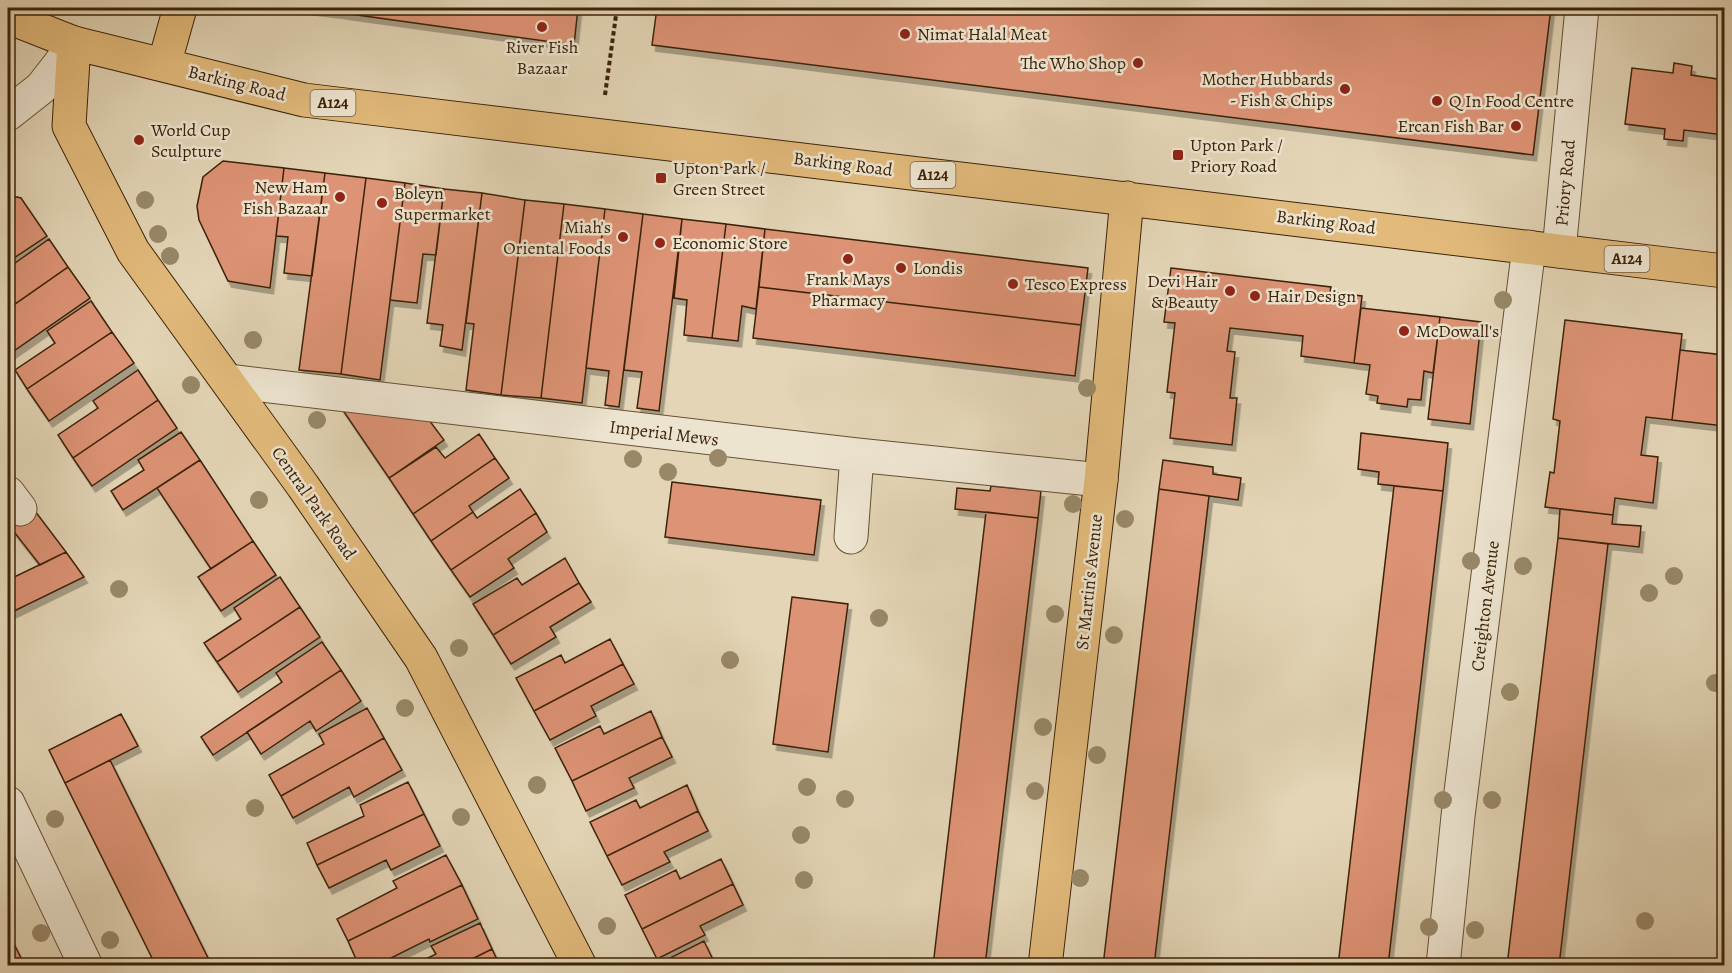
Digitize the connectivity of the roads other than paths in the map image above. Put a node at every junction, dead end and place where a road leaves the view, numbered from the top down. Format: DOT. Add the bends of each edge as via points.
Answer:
graph roads {
  1 [pos="180,8"];
  2 [pos="1582,8"];
  3 [pos="8,17"];
  4 [pos="74,43"];
  5 [pos="164,65"];
  6 [pos="8,114"];
  7 [pos="1127,198"];
  8 [pos="1544,249"];
  9 [pos="1725,271"];
  10 [pos="228,381"];
  11 [pos="857,455"];
  12 [pos="1101,480"];
  13 [pos="851,537"];
  14 [pos="8,803"];
  15 [pos="86,966"];
  16 [pos="580,966"];
  17 [pos="1045,966"];
  18 [pos="1443,966"];
  1 -- 5 [label="main road"];
  2 -- 8 [label="street, Priory Road"];
  3 -- 4 [label="main road, Barking Road / A124"];
  4 -- 5 [label="main road, Barking Road / A124"];
  4 -- 6 [label="street" via="40,88"];
  4 -- 10 [label="main road, Central Park Road" via="69,126 134,251"];
  5 -- 7 [label="main road, Barking Road / A124" via="304,100"];
  7 -- 8 [label="main road, Barking Road / A124"];
  7 -- 12 [label="main road, St Martin's Avenue"];
  8 -- 9 [label="main road, Barking Road / A124"];
  8 -- 18 [label="street, Creighton Avenue" via="1458,816"];
  10 -- 11 [label="street, Imperial Mews"];
  10 -- 16 [label="main road, Central Park Road" via="421,658"];
  11 -- 12 [label="street, Imperial Mews"];
  11 -- 13 [label="street"];
  12 -- 17 [label="main road, St Martin's Avenue"];
  14 -- 15 [label="street"];
}
